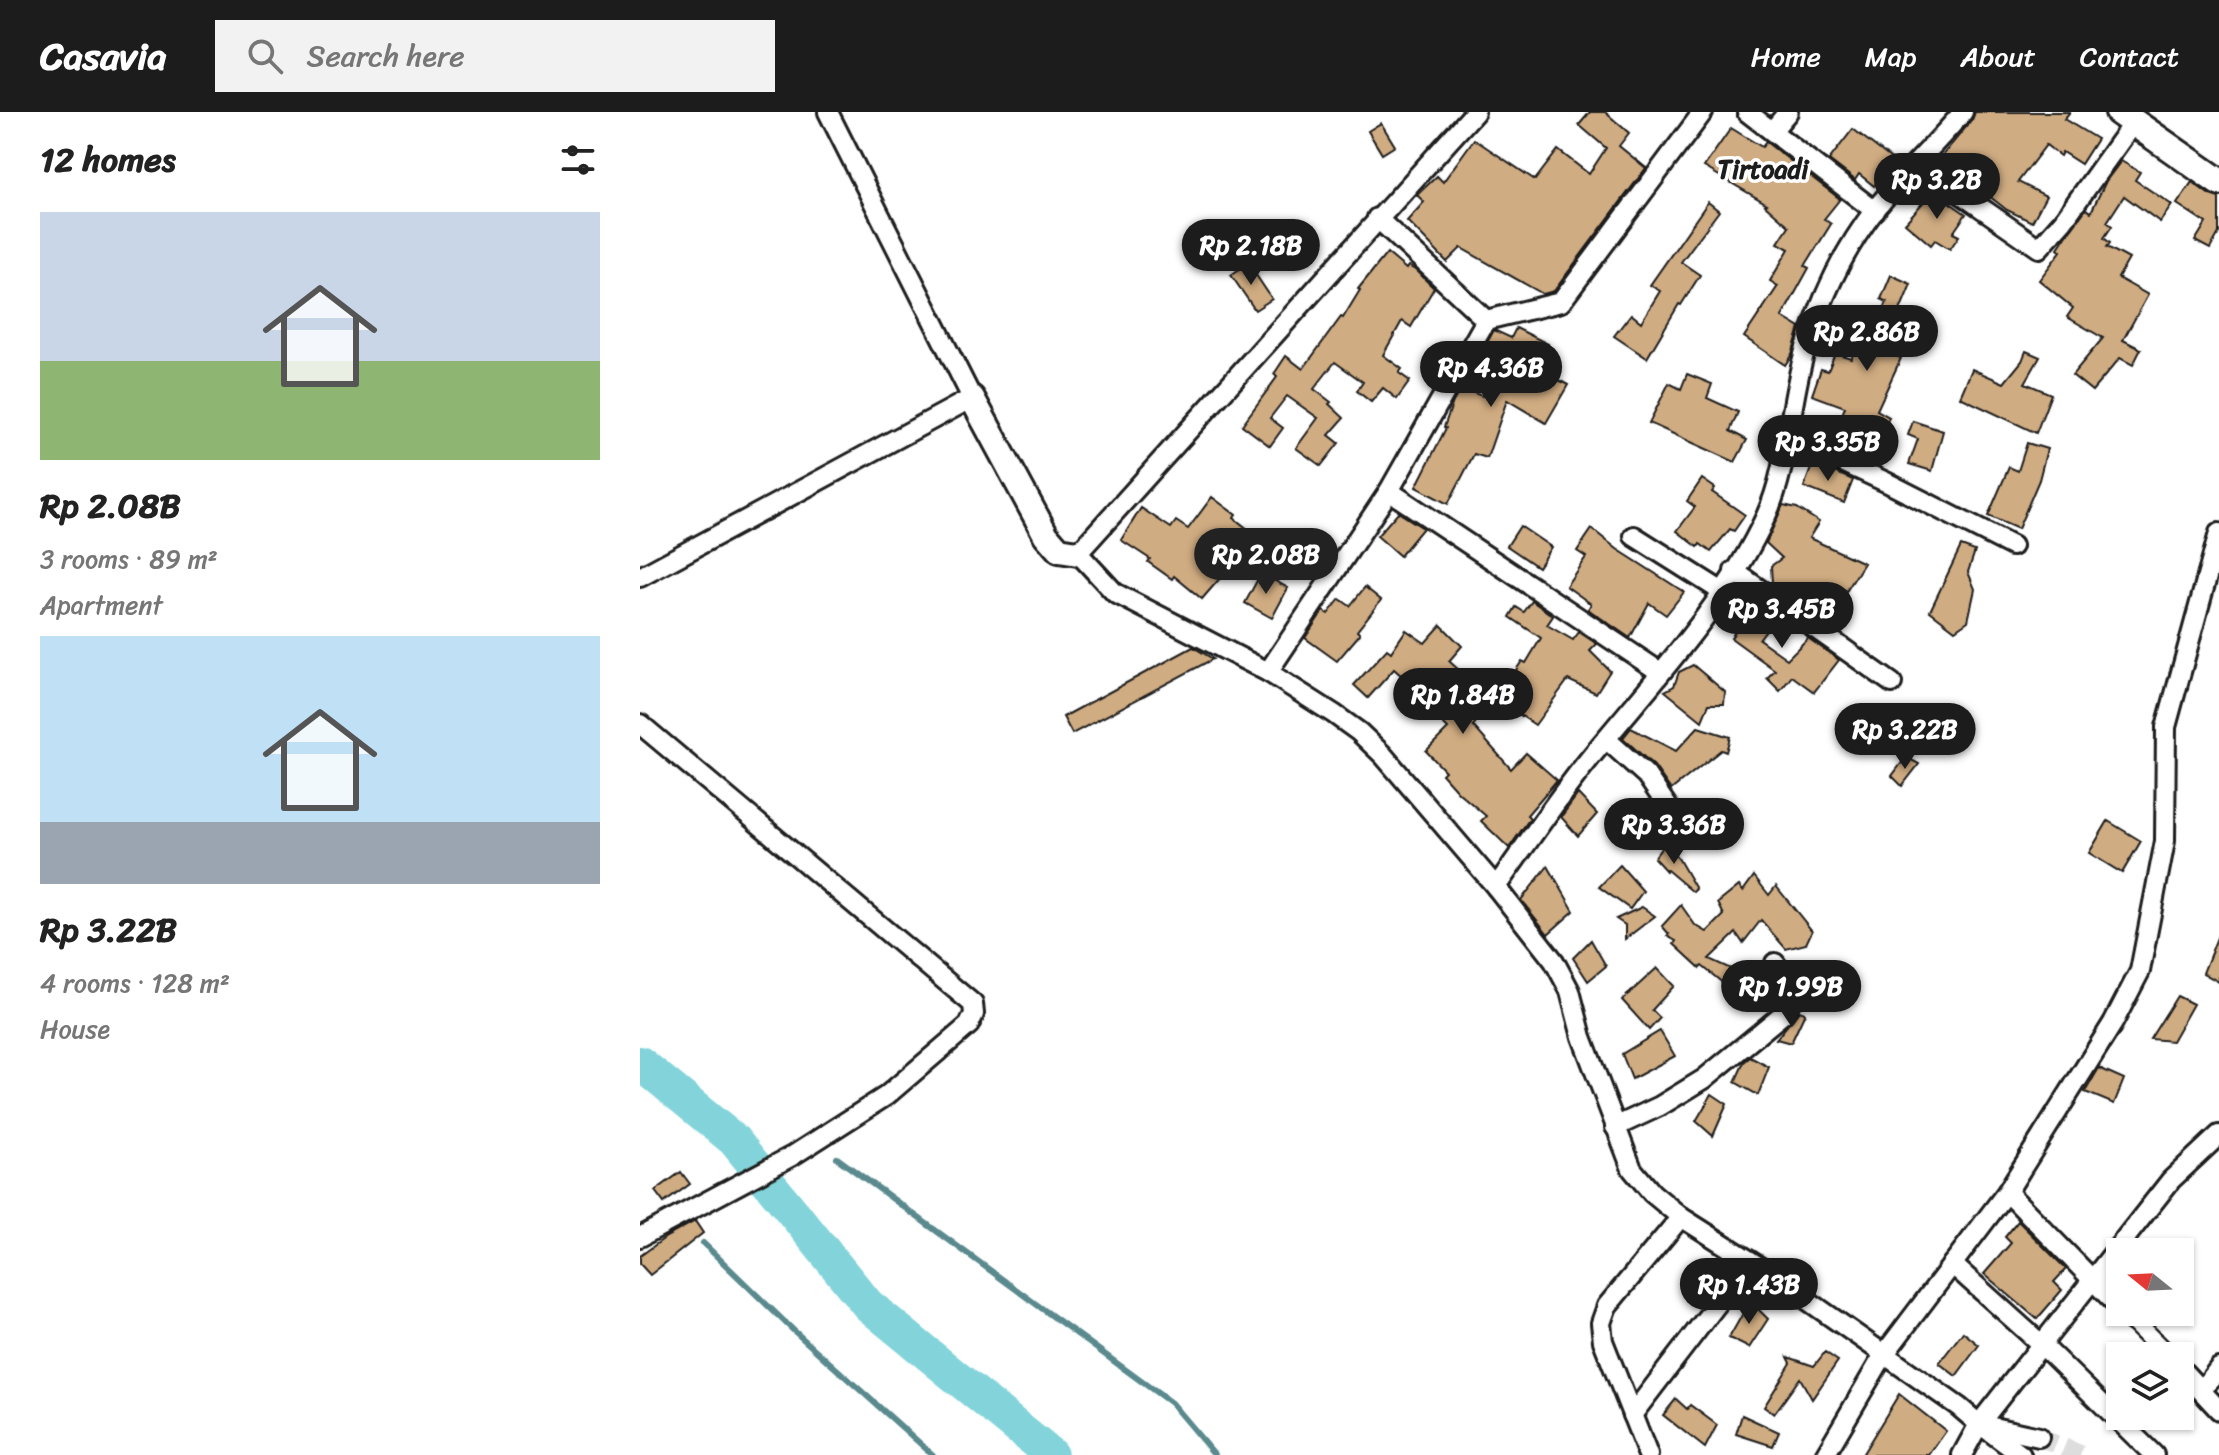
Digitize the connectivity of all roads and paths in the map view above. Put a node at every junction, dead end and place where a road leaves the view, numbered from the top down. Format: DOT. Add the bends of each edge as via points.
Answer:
graph roads {
  1 [pos="828,112"];
  2 [pos="1475,112"];
  3 [pos="1703,112"];
  4 [pos="1747,112"];
  5 [pos="1788,112"];
  6 [pos="1963,112"];
  7 [pos="2126,117"];
  8 [pos="1772,131"];
  9 [pos="1918,164"];
  10 [pos="2219,182"];
  11 [pos="1875,211"];
  12 [pos="1377,218"];
  13 [pos="1486,320"];
  14 [pos="972,398"];
  15 [pos="1787,436"];
  16 [pos="1389,491"];
  17 [pos="2219,533"];
  18 [pos="1634,536"];
  19 [pos="2012,546"];
  20 [pos="1078,553"];
  21 [pos="1734,571"];
  22 [pos="640,577"];
  23 [pos="1721,591"];
  24 [pos="1268,672"];
  25 [pos="1660,672"];
  26 [pos="1892,683"];
  27 [pos="640,724"];
  28 [pos="1606,739"];
  29 [pos="1677,820"];
  30 [pos="1496,887"];
  31 [pos="1775,963"];
  32 [pos="1615,1127"];
  33 [pos="2219,1135"];
  34 [pos="2007,1192"];
  35 [pos="1681,1217"];
  36 [pos="640,1237"];
  37 [pos="1750,1261"];
  38 [pos="1952,1264"];
  39 [pos="2093,1280"];
  40 [pos="2106,1293"];
  41 [pos="2138,1326"];
  42 [pos="2154,1342"];
  43 [pos="2042,1345"];
  44 [pos="1883,1356"];
  45 [pos="2219,1368"];
  46 [pos="2194,1382"];
  47 [pos="2202,1390"];
  48 [pos="2219,1410"];
  49 [pos="1632,1415"];
  50 [pos="1979,1424"];
  51 [pos="2039,1437"];
  52 [pos="1648,1455"];
  53 [pos="1825,1455"];
  54 [pos="1962,1455"];
  55 [pos="2021,1455"];
  56 [pos="2154,1455"];
  1 -- 14 [label="street"];
  2 -- 12 [label="street"];
  3 -- 13 [label="street" via="1561,302"];
  4 -- 8 [label="street"];
  5 -- 8 [label="street"];
  6 -- 9 [label="street"];
  7 -- 9 [label="street" via="2063,221 2039,248"];
  7 -- 10 [label="main road"];
  8 -- 11 [label="street"];
  9 -- 11 [label="street"];
  11 -- 15 [label="street" via="1822,300 1793,394"];
  12 -- 13 [label="street"];
  12 -- 20 [label="street"];
  13 -- 16 [label="street"];
  14 -- 20 [label="street" via="1046,535 1059,550"];
  14 -- 22 [label="street"];
  15 -- 19 [label="street"];
  15 -- 21 [label="street" via="1766,517"];
  16 -- 24 [label="street"];
  16 -- 25 [label="street"];
  17 -- 34 [label="street" via="2166,727 2165,841 2140,971"];
  18 -- 23 [label="street"];
  20 -- 24 [label="street" via="1115,593"];
  21 -- 23 [label="street"];
  21 -- 26 [label="street"];
  23 -- 25 [label="street"];
  24 -- 30 [label="street" via="1359,732"];
  25 -- 28 [label="street"];
  27 -- 36 [label="street" via="973,1004 974,1014 969,1025 886,1096 792,1156"];
  28 -- 29 [label="street" via="1646,775"];
  28 -- 30 [label="street"];
  30 -- 32 [label="street" via="1554,961 1570,991"];
  31 -- 32 [label="street" via="1793,990 1784,1013 1704,1079"];
  32 -- 35 [label="street" via="1632,1169"];
  33 -- 39 [label="street" via="2171,1180"];
  34 -- 38 [label="street"];
  34 -- 39 [label="street"];
  35 -- 37 [label="street"];
  35 -- 49 [label="street" via="1607,1306 1601,1323"];
  37 -- 44 [label="street"];
  37 -- 49 [label="street"];
  38 -- 43 [label="street"];
  38 -- 44 [label="street"];
  39 -- 40 [label="street"];
  39 -- 43 [label="street"];
  41 -- 42 [label="street"];
  43 -- 50 [label="street"];
  43 -- 56 [label="street"];
  44 -- 50 [label="street"];
  44 -- 53 [label="street"];
  45 -- 47 [label="street"];
  46 -- 47 [label="street"];
  47 -- 48 [label="street"];
  49 -- 52 [label="street"];
  50 -- 51 [label="street"];
  50 -- 54 [label="street"];
  50 -- 55 [label="street"];
}
